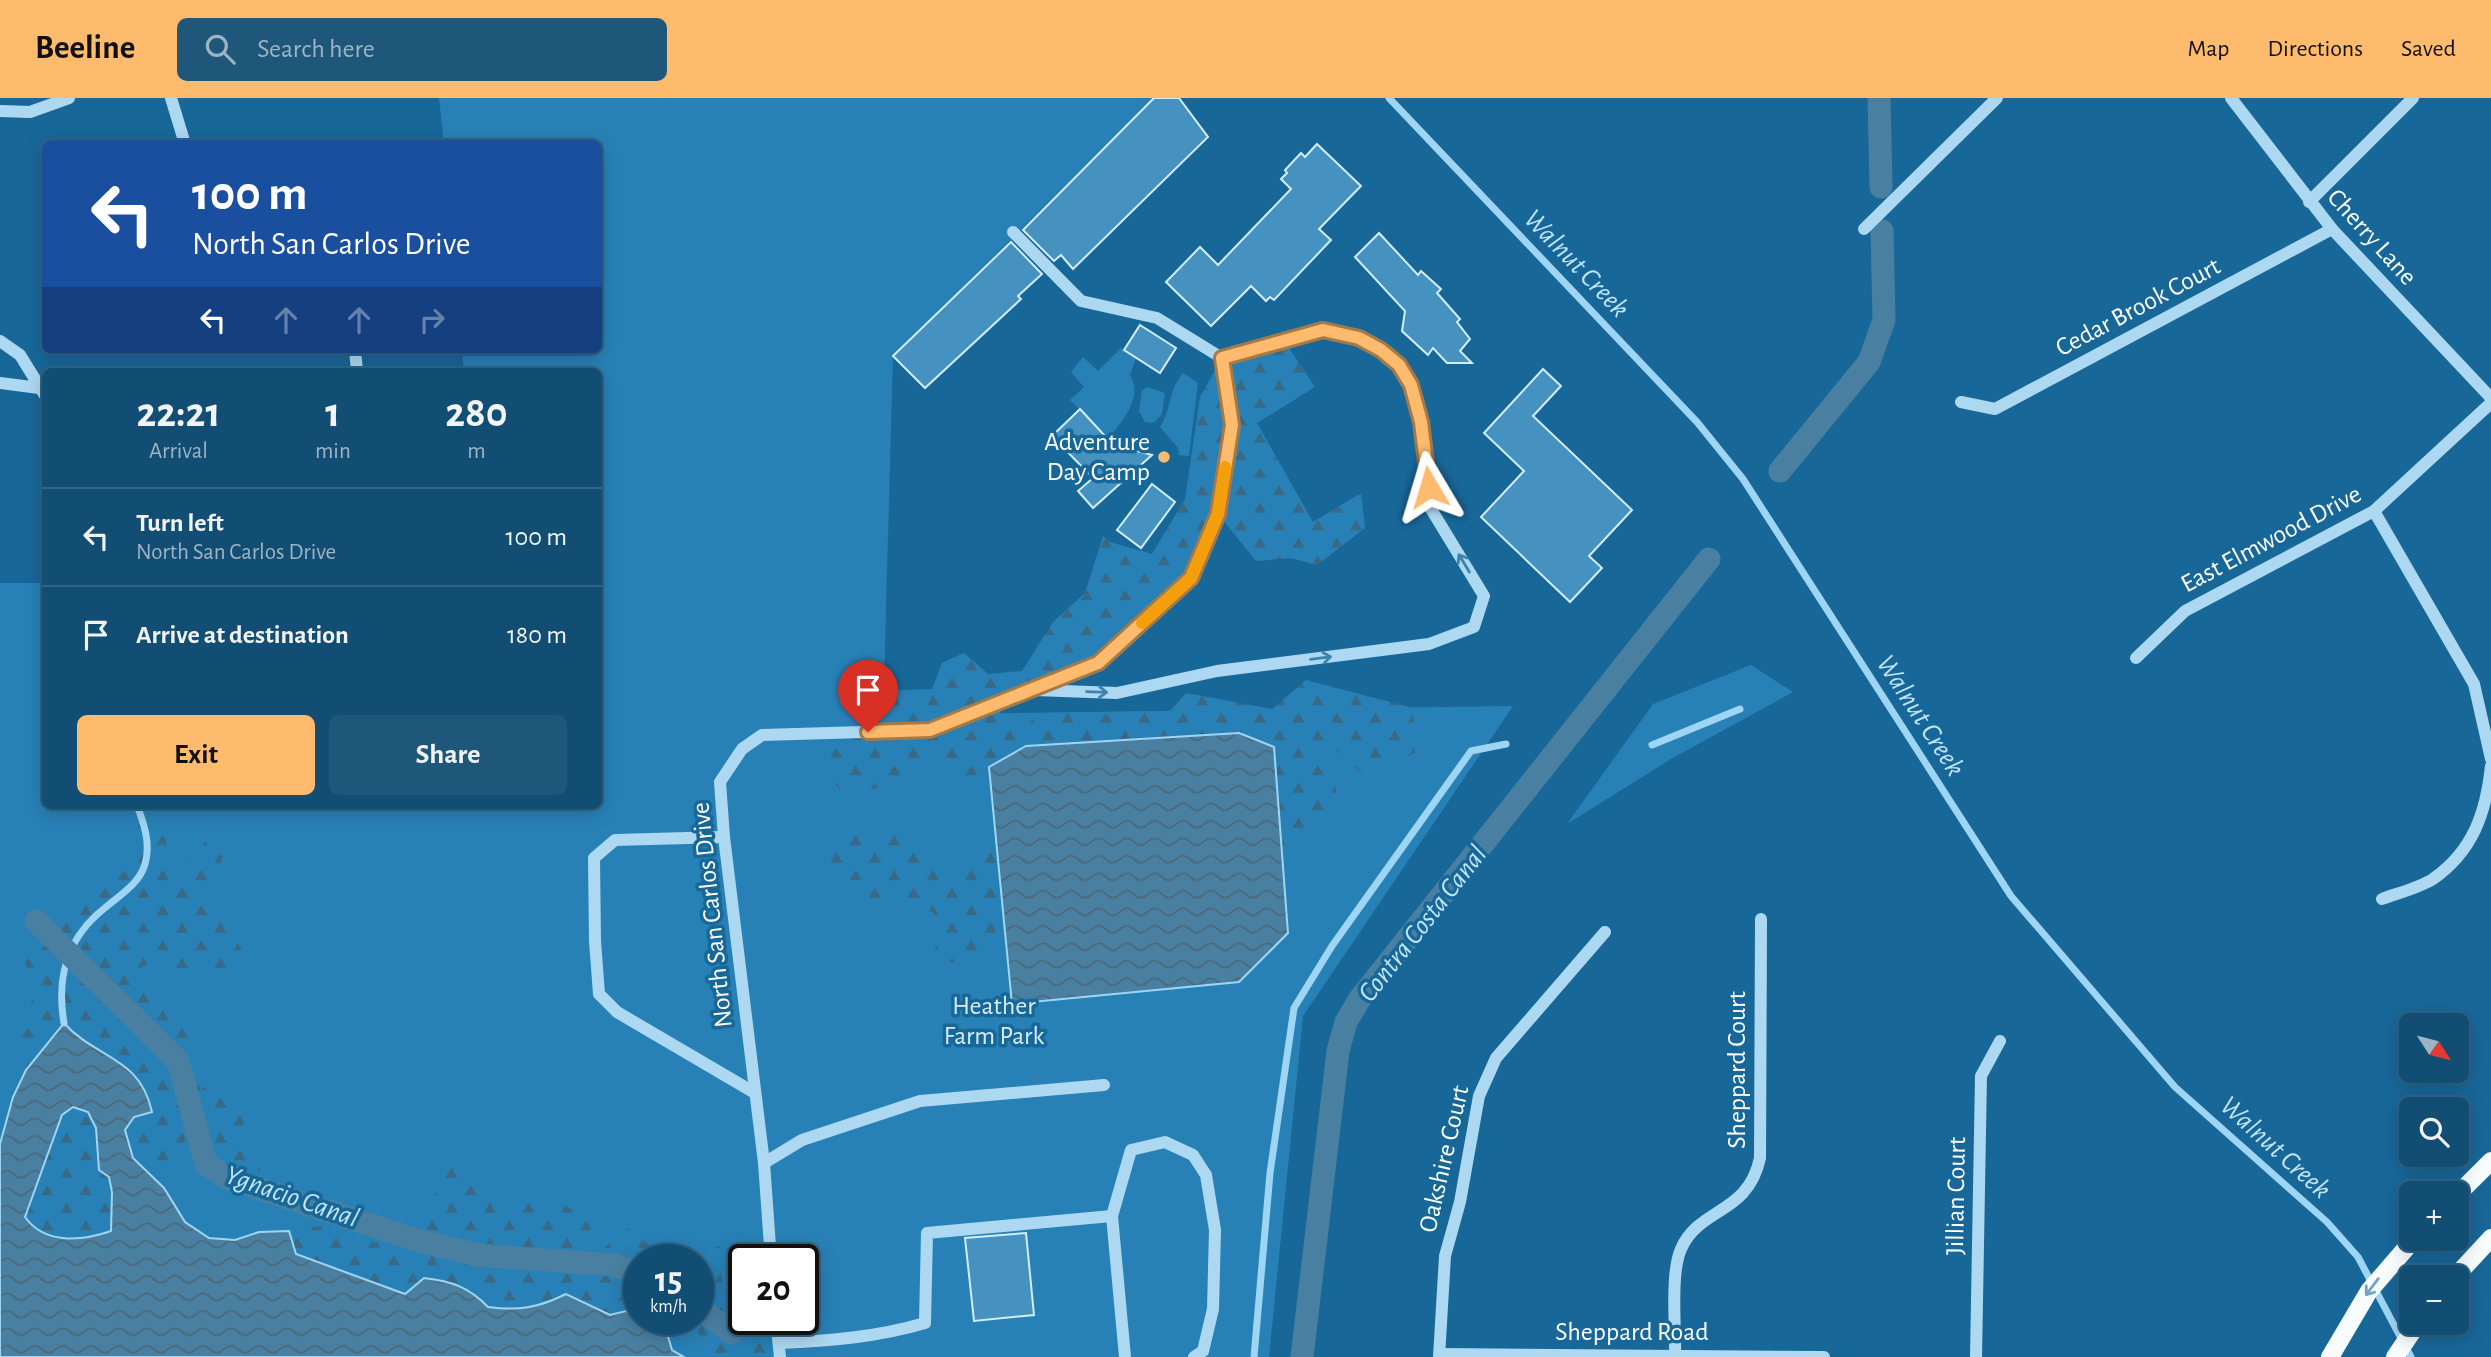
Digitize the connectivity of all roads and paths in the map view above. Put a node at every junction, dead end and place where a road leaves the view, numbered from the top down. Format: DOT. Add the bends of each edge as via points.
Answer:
graph roads {
  1 [pos="69,98"];
  2 [pos="171,98"];
  3 [pos="1997,98"];
  4 [pos="2231,98"];
  5 [pos="2413,98"];
  6 [pos="0,111"];
  7 [pos="185,140"];
  8 [pos="2309,202"];
  9 [pos="1864,229"];
  10 [pos="2332,229"];
  11 [pos="1013,232"];
  12 [pos="0,341"];
  13 [pos="1222,358"];
  14 [pos="0,383"];
  15 [pos="42,392"];
  16 [pos="2491,398"];
  17 [pos="1961,402"];
  18 [pos="2491,403"];
  19 [pos="2375,511"];
  20 [pos="2136,658"];
  21 [pos="1028,690"];
  22 [pos="2491,759"];
  23 [pos="2491,766"];
  24 [pos="724,837"];
  25 [pos="2382,899"];
  26 [pos="1761,919"];
  27 [pos="1605,932"];
  28 [pos="2000,1041"];
  29 [pos="1104,1085"];
  30 [pos="755,1093"];
  31 [pos="2491,1161"];
  32 [pos="764,1163"];
  33 [pos="2469,1183"];
  34 [pos="1112,1216"];
  35 [pos="2491,1238"];
  36 [pos="770,1244"];
  37 [pos="2403,1251"];
  38 [pos="2466,1265"];
  39 [pos="778,1335"];
  40 [pos="2410,1335"];
  41 [pos="779,1343"];
  42 [pos="1439,1356"];
  43 [pos="1675,1356"];
  44 [pos="780,1357"];
  45 [pos="1125,1357"];
  46 [pos="1194,1357"];
  47 [pos="1824,1357"];
  48 [pos="1976,1357"];
  49 [pos="2330,1357"];
  50 [pos="2395,1357"];
  1 -- 6 [label="street" via="30,112"];
  2 -- 7 [label="street"];
  3 -- 9 [label="street"];
  4 -- 8 [label="street, Cherry Lane"];
  5 -- 8 [label="street"];
  8 -- 10 [label="street, Cherry Lane"];
  10 -- 16 [label="street, Cherry Lane"];
  10 -- 17 [label="street, Cedar Brook Court" via="1995,409"];
  11 -- 13 [label="street" via="1080,301 1157,318"];
  12 -- 15 [label="street" via="20,355"];
  13 -- 21 [label="street, North San Carlos Drive" via="1232,425 1218,514 1191,578 1098,663"];
  21 -- 13 [label="street, one-way" via="1117,693 1217,671 1429,644 1474,627 1484,596 1431,509 1421,422 1411,385 1399,365 1359,338 1323,330"];
  14 -- 15 [label="street"];
  18 -- 19 [label="street, East Elmwood Drive"];
  19 -- 20 [label="street, East Elmwood Drive" via="2185,611"];
  19 -- 22 [label="street" via="2474,684"];
  21 -- 24 [label="street, North San Carlos Drive" via="930,730 762,735 742,749 720,782"];
  23 -- 25 [label="street" via="2482,819 2471,841 2432,880"];
  24 -- 30 [label="street, North San Carlos Drive"];
  24 -- 30 [label="street" via="615,839 594,858 599,994 617,1012"];
  26 -- 43 [label="street, Sheppard Court" via="1760,1158 1749,1189 1704,1222 1681,1250"];
  27 -- 42 [label="street, Oakshire Court" via="1496,1058 1479,1096 1445,1256"];
  28 -- 48 [label="street, Jillian Court" via="1981,1076"];
  29 -- 32 [label="street" via="920,1101 802,1140"];
  30 -- 32 [label="street, North San Carlos Drive"];
  31 -- 33 [label="main road"];
  32 -- 36 [label="street, North San Carlos Drive"];
  34 -- 41 [label="street" via="926,1233 925,1323 826,1341"];
  34 -- 45 [label="street"];
  34 -- 46 [label="street" via="1131,1150 1165,1142 1193,1155 1206,1175 1215,1230 1213,1309 1203,1351"];
  35 -- 38 [label="main road"];
  37 -- 49 [label="main road, one-way" via="2356,1311"];
  39 -- 41 [label="street"];
  40 -- 50 [label="main road"];
  41 -- 44 [label="street"];
  42 -- 43 [label="street, Sheppard Road"];
  43 -- 47 [label="street, Sheppard Road"];
}
